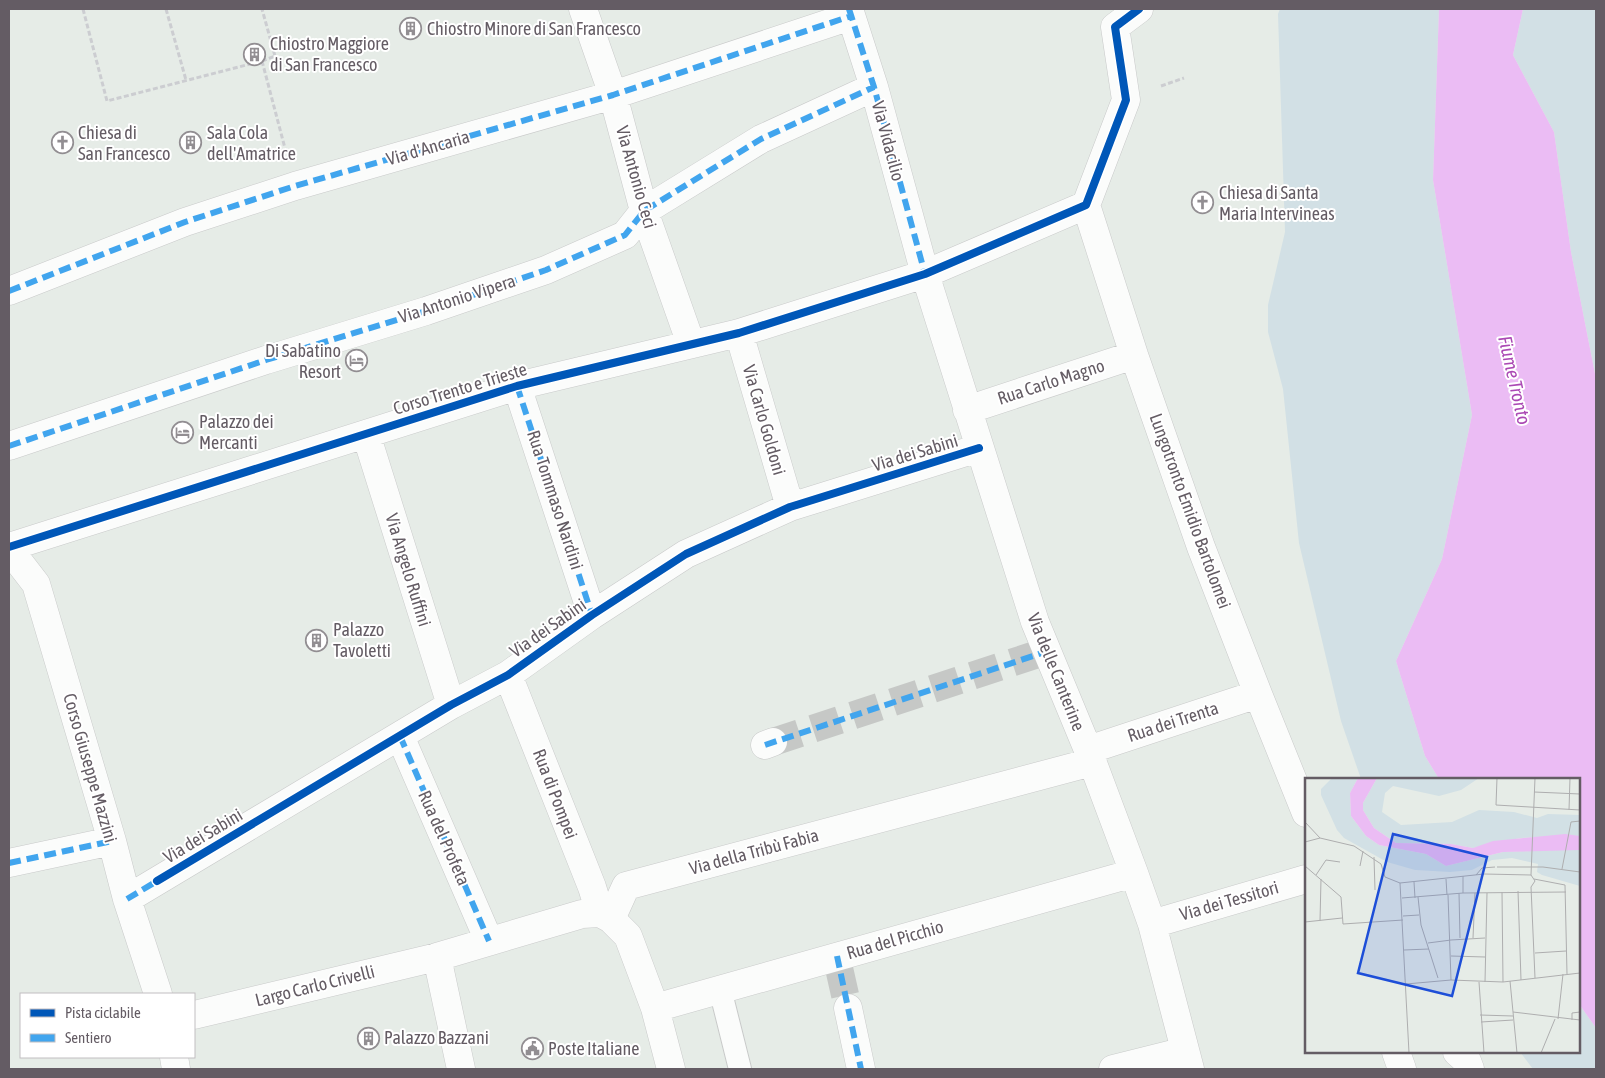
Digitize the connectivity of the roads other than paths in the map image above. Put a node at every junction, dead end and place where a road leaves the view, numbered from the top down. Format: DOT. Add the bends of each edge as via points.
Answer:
graph roads {
  1 [pos="583,9"];
  2 [pos="1139,9"];
  3 [pos="850,13"];
  4 [pos="1114,18"];
  5 [pos="874,87"];
  6 [pos="613,95"];
  7 [pos="1086,205"];
  8 [pos="644,212"];
  9 [pos="925,274"];
  10 [pos="9,291"];
  11 [pos="738,333"];
  12 [pos="691,344"];
  13 [pos="1134,355"];
  14 [pos="517,386"];
  15 [pos="967,410"];
  16 [pos="366,434"];
  17 [pos="9,446"];
  18 [pos="979,448"];
  19 [pos="790,507"];
  20 [pos="9,548"];
  21 [pos="592,615"];
  22 [pos="508,674"];
  23 [pos="1258,694"];
  24 [pos="451,705"];
  25 [pos="400,736"];
  26 [pos="1090,756"];
  27 [pos="1305,811"];
  28 [pos="112,841"];
  29 [pos="9,863"];
  30 [pos="1134,873"];
  31 [pos="1305,879"];
  32 [pos="127,899"];
  33 [pos="606,916"];
  34 [pos="1152,924"];
  35 [pos="489,941"];
  36 [pos="437,957"];
  37 [pos="720,989"];
  38 [pos="158,993"];
  39 [pos="655,1008"];
  40 [pos="848,1008"];
  41 [pos="195,1015"];
  42 [pos="1396,1053"];
  43 [pos="1458,1053"];
  44 [pos="1187,1060"];
  45 [pos="461,1069"];
  46 [pos="671,1069"];
  47 [pos="740,1069"];
  48 [pos="861,1069"];
  49 [pos="1113,1069"];
  50 [pos="1402,1069"];
  51 [pos="1470,1069"];
  1 -- 6 [label="street, Via Antonio Ceci"];
  2 -- 4 [label="street"];
  3 -- 5 [label="street, Via Vidacilio"];
  3 -- 6 [label="street, Via d'Ancaria"];
  4 -- 7 [label="street" via="1126,100"];
  5 -- 8 [label="street, Via Antonio Vipera" via="761,139"];
  5 -- 9 [label="street, Via Vidacilio"];
  6 -- 8 [label="street, Via Antonio Ceci"];
  6 -- 10 [label="street, Via d'Ancaria" via="295,186 185,222"];
  7 -- 9 [label="street, Corso Trento e Trieste"];
  7 -- 13 [label="street, Lungotronto Emidio Bartolomei"];
  8 -- 12 [label="street, Via Antonio Ceci"];
  8 -- 17 [label="street, Via Antonio Vipera" via="625,234 546,270"];
  9 -- 11 [label="street, Corso Trento e Trieste"];
  9 -- 15 [label="street, Via delle Canterine"];
  11 -- 12 [label="street, Corso Trento e Trieste"];
  11 -- 19 [label="street, Via Carlo Goldoni"];
  12 -- 14 [label="street, Corso Trento e Trieste"];
  13 -- 15 [label="street, Rua Carlo Magno"];
  13 -- 23 [label="street, Lungotronto Emidio Bartolomei" via="1201,548"];
  14 -- 16 [label="street, Corso Trento e Trieste"];
  14 -- 21 [label="street, Rua Tommaso Nardini"];
  15 -- 18 [label="street, Via delle Canterine"];
  16 -- 20 [label="street, Corso Trento e Trieste"];
  16 -- 24 [label="street, Via Angelo Ruffini"];
  18 -- 19 [label="street, Via dei Sabini"];
  18 -- 26 [label="street, Via delle Canterine" via="1035,622 1041,653"];
  19 -- 21 [label="street, Via dei Sabini" via="686,554"];
  20 -- 28 [label="street, Corso Giuseppe Mazzini" via="36,584"];
  21 -- 22 [label="street, Via dei Sabini"];
  22 -- 24 [label="street, Via dei Sabini"];
  22 -- 33 [label="street, Rua di Pompei"];
  23 -- 26 [label="street, Rua dei Trenta"];
  23 -- 27 [label="street, Lungotronto Emidio Bartolomei"];
  24 -- 25 [label="street, Via dei Sabini"];
  25 -- 32 [label="street, Via dei Sabini"];
  25 -- 35 [label="street, Rua del Profeta"];
  26 -- 30 [label="street, Via delle Canterine"];
  26 -- 33 [label="street, Via della Tribù Fabia" via="626,886"];
  28 -- 29 [label="street"];
  28 -- 32 [label="street, Corso Giuseppe Mazzini"];
  30 -- 34 [label="street, Via delle Canterine"];
  30 -- 37 [label="street, Rua del Picchio" via="838,962"];
  31 -- 34 [label="street, Via dei Tessitori"];
  32 -- 38 [label="street, Corso Giuseppe Mazzini"];
  33 -- 35 [label="street" via="582,914"];
  33 -- 39 [label="street" via="628,936"];
  34 -- 44 [label="street, Via delle Canterine"];
  35 -- 36 [label="street"];
  36 -- 41 [label="street, Largo Carlo Crivelli"];
  36 -- 45 [label="street"];
  37 -- 39 [label="street, Rua del Picchio"];
  37 -- 47 [label="lane"];
  39 -- 46 [label="street"];
  40 -- 48 [label="street"];
  42 -- 50 [label="street"];
  43 -- 51 [label="street"];
  44 -- 49 [label="street"];
}
